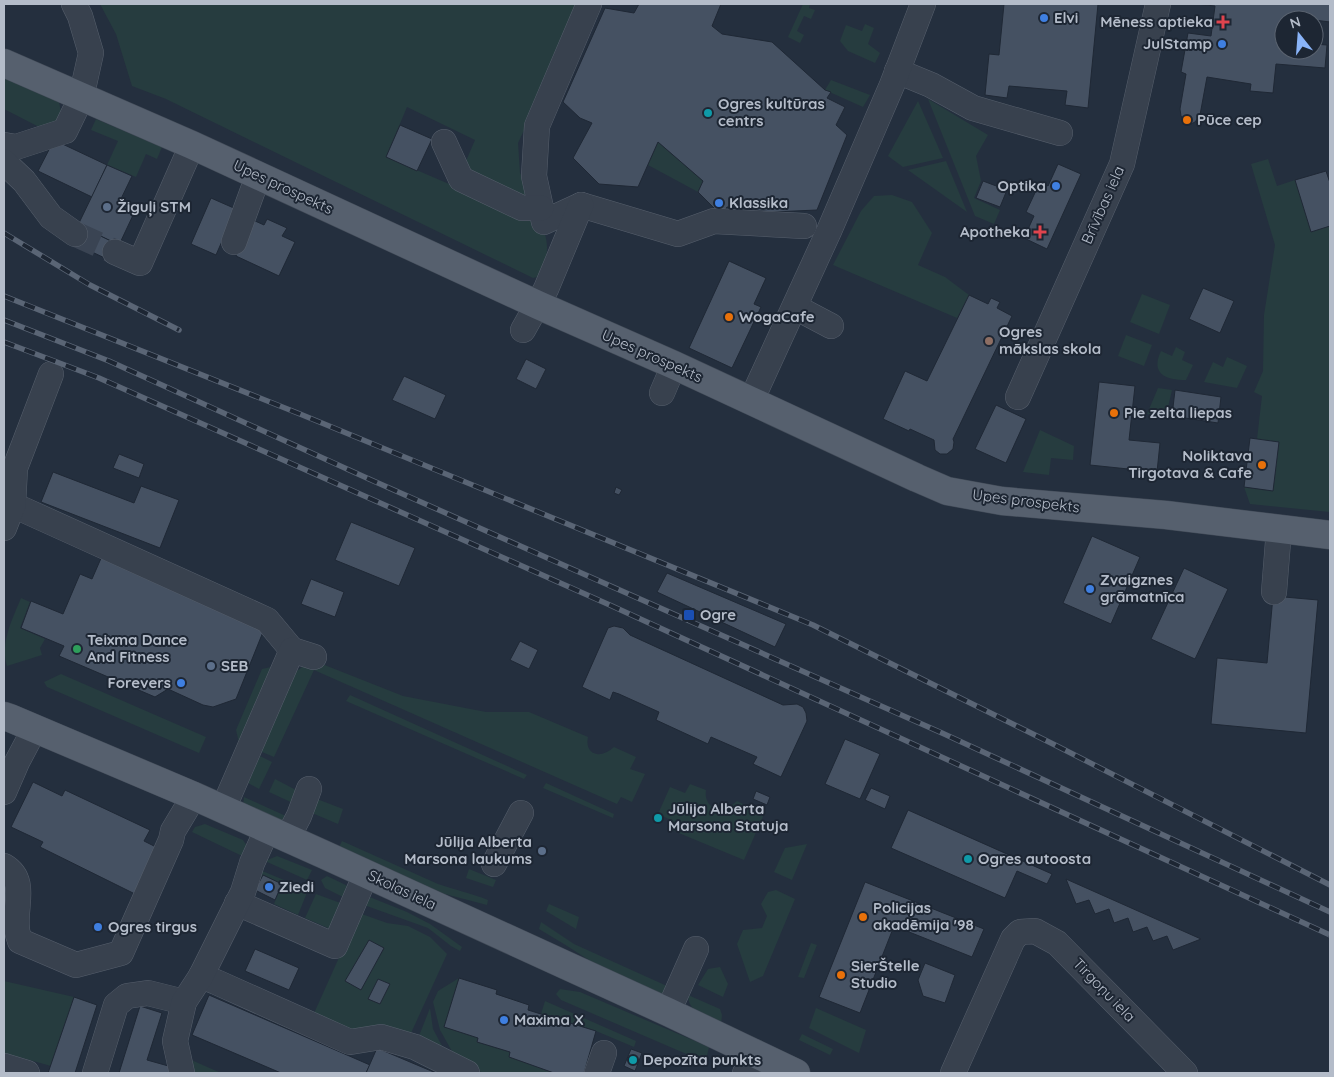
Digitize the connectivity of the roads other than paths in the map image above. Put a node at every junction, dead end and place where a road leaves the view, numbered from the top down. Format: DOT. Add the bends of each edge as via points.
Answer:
graph roads {
  1 [pos="74,4"];
  2 [pos="589,4"];
  3 [pos="923,4"];
  4 [pos="1158,4"];
  5 [pos="4,63"];
  6 [pos="897,71"];
  7 [pos="81,98"];
  8 [pos="1060,133"];
  9 [pos="444,142"];
  10 [pos="4,145"];
  11 [pos="192,145"];
  12 [pos="4,162"];
  13 [pos="258,176"];
  14 [pos="582,205"];
  15 [pos="541,208"];
  16 [pos="804,226"];
  17 [pos="75,234"];
  18 [pos="234,242"];
  19 [pos="115,252"];
  20 [pos="538,305"];
  21 [pos="795,307"];
  22 [pos="831,326"];
  23 [pos="524,330"];
  24 [pos="674,365"];
  25 [pos="51,374"];
  26 [pos="662,393"];
  27 [pos="1018,397"];
  28 [pos="751,401"];
  29 [pos="9,465"];
  30 [pos="13,505"];
  31 [pos="4,528"];
  32 [pos="1279,529"];
  33 [pos="1330,535"];
  34 [pos="1274,592"];
  35 [pos="4,716"];
  36 [pos="35,728"];
  37 [pos="309,789"];
  38 [pos="4,792"];
  39 [pos="194,796"];
  40 [pos="223,810"];
  41 [pos="520,813"];
  42 [pos="277,834"];
  43 [pos="494,864"];
  44 [pos="4,866"];
  45 [pos="366,874"];
  46 [pos="237,903"];
  47 [pos="696,949"];
  48 [pos="201,976"];
  49 [pos="184,1002"];
  50 [pos="668,1012"];
  51 [pos="750,1063"];
  52 [pos="4,1066"];
  53 [pos="27,1073"];
  54 [pos="95,1073"];
  55 [pos="182,1073"];
  56 [pos="466,1073"];
  57 [pos="796,1073"];
  58 [pos="952,1073"];
  59 [pos="1185,1073"];
  1 -- 7 [label="street" via="91,53"];
  2 -- 15 [label="street" via="537,126 534,176"];
  3 -- 6 [label="street"];
  4 -- 27 [label="street, Brīvības iela" via="1122,164"];
  5 -- 7 [label="main road, Upes prospekts"];
  6 -- 8 [label="street" via="973,108"];
  6 -- 21 [label="street"];
  7 -- 10 [label="street" via="65,131 16,147"];
  7 -- 11 [label="main road, Upes prospekts"];
  9 -- 15 [label="street" via="460,179 522,208"];
  11 -- 13 [label="main road, Upes prospekts"];
  11 -- 19 [label="street" via="140,263"];
  12 -- 17 [label="street" via="24,181 51,217"];
  13 -- 18 [label="street"];
  13 -- 20 [label="main road, Upes prospekts"];
  14 -- 15 [label="street" via="544,222"];
  14 -- 16 [label="street" via="678,234 714,221"];
  14 -- 20 [label="street"];
  20 -- 23 [label="street"];
  20 -- 24 [label="main road, Upes prospekts"];
  21 -- 22 [label="street"];
  21 -- 28 [label="street"];
  24 -- 26 [label="street"];
  24 -- 28 [label="main road, Upes prospekts"];
  25 -- 29 [label="street"];
  28 -- 32 [label="main road, Upes prospekts" via="947,491 1002,501 1166,515"];
  29 -- 30 [label="street"];
  30 -- 31 [label="street"];
  30 -- 40 [label="street" via="267,620 303,653"];
  32 -- 33 [label="main road, Upes prospekts"];
  32 -- 34 [label="street"];
  35 -- 36 [label="main road, Skolas iela"];
  36 -- 38 [label="street"];
  36 -- 39 [label="main road, Skolas iela"];
  37 -- 42 [label="street" via="299,816"];
  39 -- 40 [label="main road, Skolas iela"];
  39 -- 44 [label="street" via="173,831 121,953 76,964 20,941 17,929 18,882 12,870"];
  40 -- 42 [label="main road, Skolas iela"];
  41 -- 43 [label="street"];
  42 -- 45 [label="main road, Skolas iela"];
  42 -- 46 [label="street" via="252,864"];
  45 -- 46 [label="street" via="335,946"];
  45 -- 50 [label="main road, Skolas iela"];
  46 -- 48 [label="street"];
  47 -- 50 [label="street"];
  48 -- 49 [label="street"];
  48 -- 56 [label="street" via="350,1042 381,1037 415,1048"];
  49 -- 54 [label="street" via="148,993 127,996 116,1005"];
  49 -- 55 [label="street" via="175,1041"];
  50 -- 51 [label="main road, Skolas iela"];
  51 -- 57 [label="main road, Skolas iela"];
  52 -- 53 [label="street"];
  58 -- 59 [label="street, Tirgoņu iela" via="1013,939 1020,932 1035,931 1058,943"];
}
